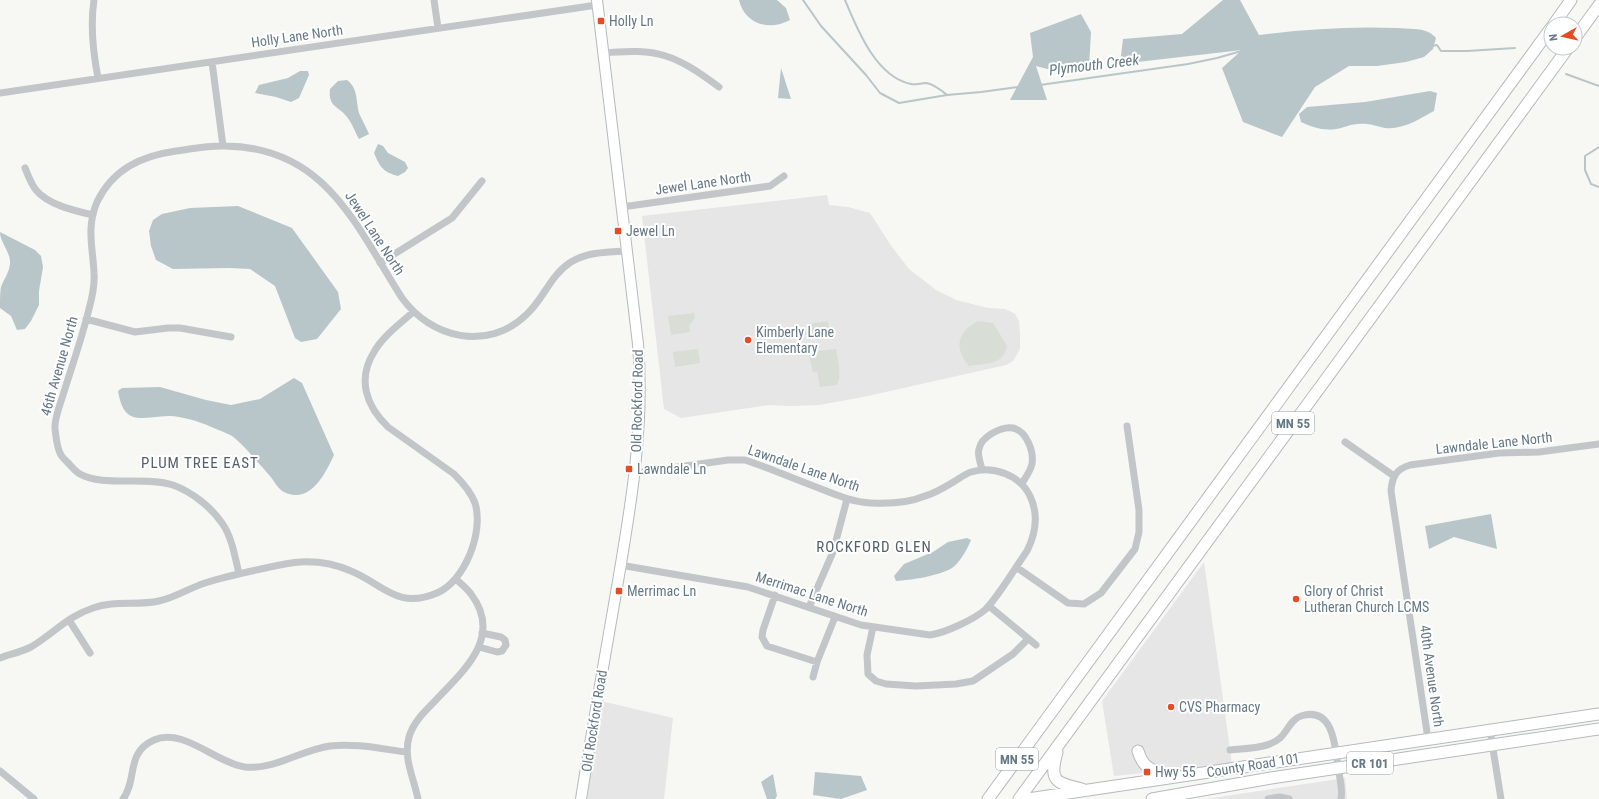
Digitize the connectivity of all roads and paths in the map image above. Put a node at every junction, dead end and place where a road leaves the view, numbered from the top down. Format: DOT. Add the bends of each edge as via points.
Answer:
graph roads {
  1 [pos="94,0"];
  2 [pos="434,0"];
  3 [pos="1571,0"];
  4 [pos="597,2"];
  5 [pos="1599,5"];
  6 [pos="1560,16"];
  7 [pos="1583,27"];
  8 [pos="438,28"];
  9 [pos="1543,39"];
  10 [pos="602,53"];
  11 [pos="1562,56"];
  12 [pos="212,62"];
  13 [pos="98,78"];
  14 [pos="719,87"];
  15 [pos="0,93"];
  16 [pos="223,146"];
  17 [pos="25,168"];
  18 [pos="784,176"];
  19 [pos="482,181"];
  20 [pos="622,207"];
  21 [pos="93,215"];
  22 [pos="627,251"];
  23 [pos="380,263"];
  24 [pos="412,312"];
  25 [pos="86,319"];
  26 [pos="231,337"];
  27 [pos="1127,426"];
  28 [pos="1345,442"];
  29 [pos="1599,444"];
  30 [pos="982,470"];
  31 [pos="635,473"];
  32 [pos="1394,475"];
  33 [pos="1022,483"];
  34 [pos="848,499"];
  35 [pos="620,565"];
  36 [pos="1016,567"];
  37 [pos="239,574"];
  38 [pos="456,579"];
  39 [pos="774,595"];
  40 [pos="989,606"];
  41 [pos="809,607"];
  42 [pos="835,617"];
  43 [pos="69,620"];
  44 [pos="873,627"];
  45 [pos="482,633"];
  46 [pos="1028,639"];
  47 [pos="1036,645"];
  48 [pos="479,647"];
  49 [pos="90,653"];
  50 [pos="0,658"];
  51 [pos="817,662"];
  52 [pos="813,677"];
  53 [pos="1599,714"];
  54 [pos="1599,728"];
  55 [pos="1490,730"];
  56 [pos="1428,739"];
  57 [pos="1060,744"];
  58 [pos="1492,744"];
  59 [pos="1230,750"];
  60 [pos="1138,751"];
  61 [pos="406,752"];
  62 [pos="1336,753"];
  63 [pos="1338,768"];
  64 [pos="0,771"];
  65 [pos="1177,777"];
  66 [pos="1089,790"];
  67 [pos="32,798"];
  68 [pos="123,799"];
  69 [pos="418,799"];
  70 [pos="581,799"];
  71 [pos="988,799"];
  72 [pos="1019,799"];
  73 [pos="1028,799"];
  74 [pos="1152,799"];
  75 [pos="1268,799"];
  76 [pos="1289,799"];
  77 [pos="1341,799"];
  78 [pos="1501,799"];
  1 -- 13 [label="street" via="92,34"];
  2 -- 8 [label="street"];
  3 -- 6 [label="main road"];
  4 -- 8 [label="street, Holly Lane North"];
  4 -- 10 [label="street, Old Rockford Road"];
  5 -- 7 [label="main road"];
  8 -- 12 [label="street, Holly Lane North"];
  9 -- 71 [label="main road, MN 55"];
  10 -- 14 [label="street" via="636,50 658,53 683,62"];
  10 -- 20 [label="street, Old Rockford Road"];
  11 -- 57 [label="main road, MN 55"];
  12 -- 13 [label="street, Holly Lane North"];
  12 -- 16 [label="street"];
  13 -- 15 [label="street, Holly Lane North"];
  16 -- 21 [label="street, Jewel Lane North" via="164,153 135,162 112,180 103,192"];
  16 -- 23 [label="street, Jewel Lane North" via="269,152 293,162 314,175 340,201"];
  17 -- 21 [label="street" via="37,191 71,210"];
  18 -- 20 [label="street, Jewel Lane North" via="770,186"];
  19 -- 23 [label="street" via="452,218"];
  20 -- 22 [label="street, Old Rockford Road"];
  21 -- 25 [label="street, 46th Avenue North" via="90,241 94,281"];
  22 -- 24 [label="street, Jewel Lane North" via="584,256 572,262 552,279 527,314 505,330 476,336 460,336 431,326"];
  22 -- 31 [label="street, Old Rockford Road" via="640,374"];
  23 -- 24 [label="street, Jewel Lane North"];
  24 -- 38 [label="street" via="374,351 369,362 365,385 367,397 379,418 393,431 454,474 470,492 475,504 477,528 463,570"];
  25 -- 26 [label="street" via="135,332 180,328"];
  25 -- 37 [label="street, 46th Avenue North" via="55,427 60,454 78,474 94,480 145,481 173,485 192,495 212,510 223,524 232,544"];
  27 -- 36 [label="street" via="1139,510 1139,532 1135,549 1106,587 1084,604 1068,603"];
  28 -- 32 [label="street"];
  29 -- 32 [label="street, Lawndale Lane North" via="1410,465"];
  30 -- 33 [label="street, Lawndale Lane North" via="995,470"];
  30 -- 33 [label="street" via="978,450 982,441 1004,428 1014,428 1024,435 1030,448 1032,463"];
  30 -- 34 [label="street, Lawndale Lane North" via="970,472 929,495 906,501 870,503"];
  31 -- 34 [label="street, Lawndale Lane North" via="745,460"];
  31 -- 35 [label="street, Old Rockford Road"];
  32 -- 56 [label="street, 40th Avenue North" via="1391,491"];
  33 -- 36 [label="street" via="1032,500 1036,528 1028,551"];
  34 -- 41 [label="street" via="833,552"];
  35 -- 39 [label="street, Merrimac Lane North" via="737,585"];
  35 -- 70 [label="street, Old Rockford Road"];
  36 -- 40 [label="street, Merrimac Lane North"];
  37 -- 38 [label="street" via="284,564 316,562 351,571 397,596 418,598 439,592"];
  37 -- 43 [label="street" via="158,601 94,607"];
  38 -- 45 [label="street" via="471,593 478,605"];
  39 -- 41 [label="street, Merrimac Lane North"];
  39 -- 51 [label="street" via="762,637 767,646"];
  40 -- 44 [label="street, Merrimac Lane North" via="940,633 920,634"];
  40 -- 46 [label="street"];
  41 -- 42 [label="street, Merrimac Lane North"];
  42 -- 44 [label="street, Merrimac Lane North"];
  42 -- 51 [label="street"];
  43 -- 49 [label="street"];
  43 -- 50 [label="street" via="31,647"];
  44 -- 46 [label="street" via="867,655 868,674 876,681 886,684 916,686 973,681 1013,654"];
  45 -- 48 [label="street"];
  45 -- 48 [label="street" via="501,636 506,645 502,651 497,652"];
  46 -- 47 [label="street"];
  48 -- 61 [label="street" via="467,667 416,724 409,736"];
  51 -- 52 [label="street"];
  53 -- 55 [label="main road, County Road 101 / CR 101"];
  54 -- 58 [label="main road, County Road 101 / CR 101"];
  55 -- 56 [label="main road, County Road 101 / CR 101"];
  55 -- 58 [label="street"];
  56 -- 62 [label="main road, County Road 101 / CR 101"];
  57 -- 66 [label="main road" via="1053,766 1058,782"];
  57 -- 72 [label="main road, MN 55"];
  58 -- 63 [label="main road, County Road 101 / CR 101"];
  58 -- 78 [label="street"];
  59 -- 62 [label="street, County Road 101" via="1274,743 1300,716 1311,715 1327,722"];
  60 -- 65 [label="main road" via="1147,767"];
  61 -- 68 [label="street" via="330,746 268,766 246,767 223,760 186,741 165,737 146,745 138,752 130,785"];
  61 -- 69 [label="street"];
  62 -- 63 [label="street, County Road 101"];
  62 -- 65 [label="main road, County Road 101 / CR 101"];
  63 -- 74 [label="main road, County Road 101 / CR 101"];
  63 -- 77 [label="street, County Road 101"];
  64 -- 67 [label="street"];
  65 -- 66 [label="main road, County Road 101 / CR 101"];
  66 -- 73 [label="main road, County Road 101 / CR 101"];
  75 -- 76 [label="street"];
}
